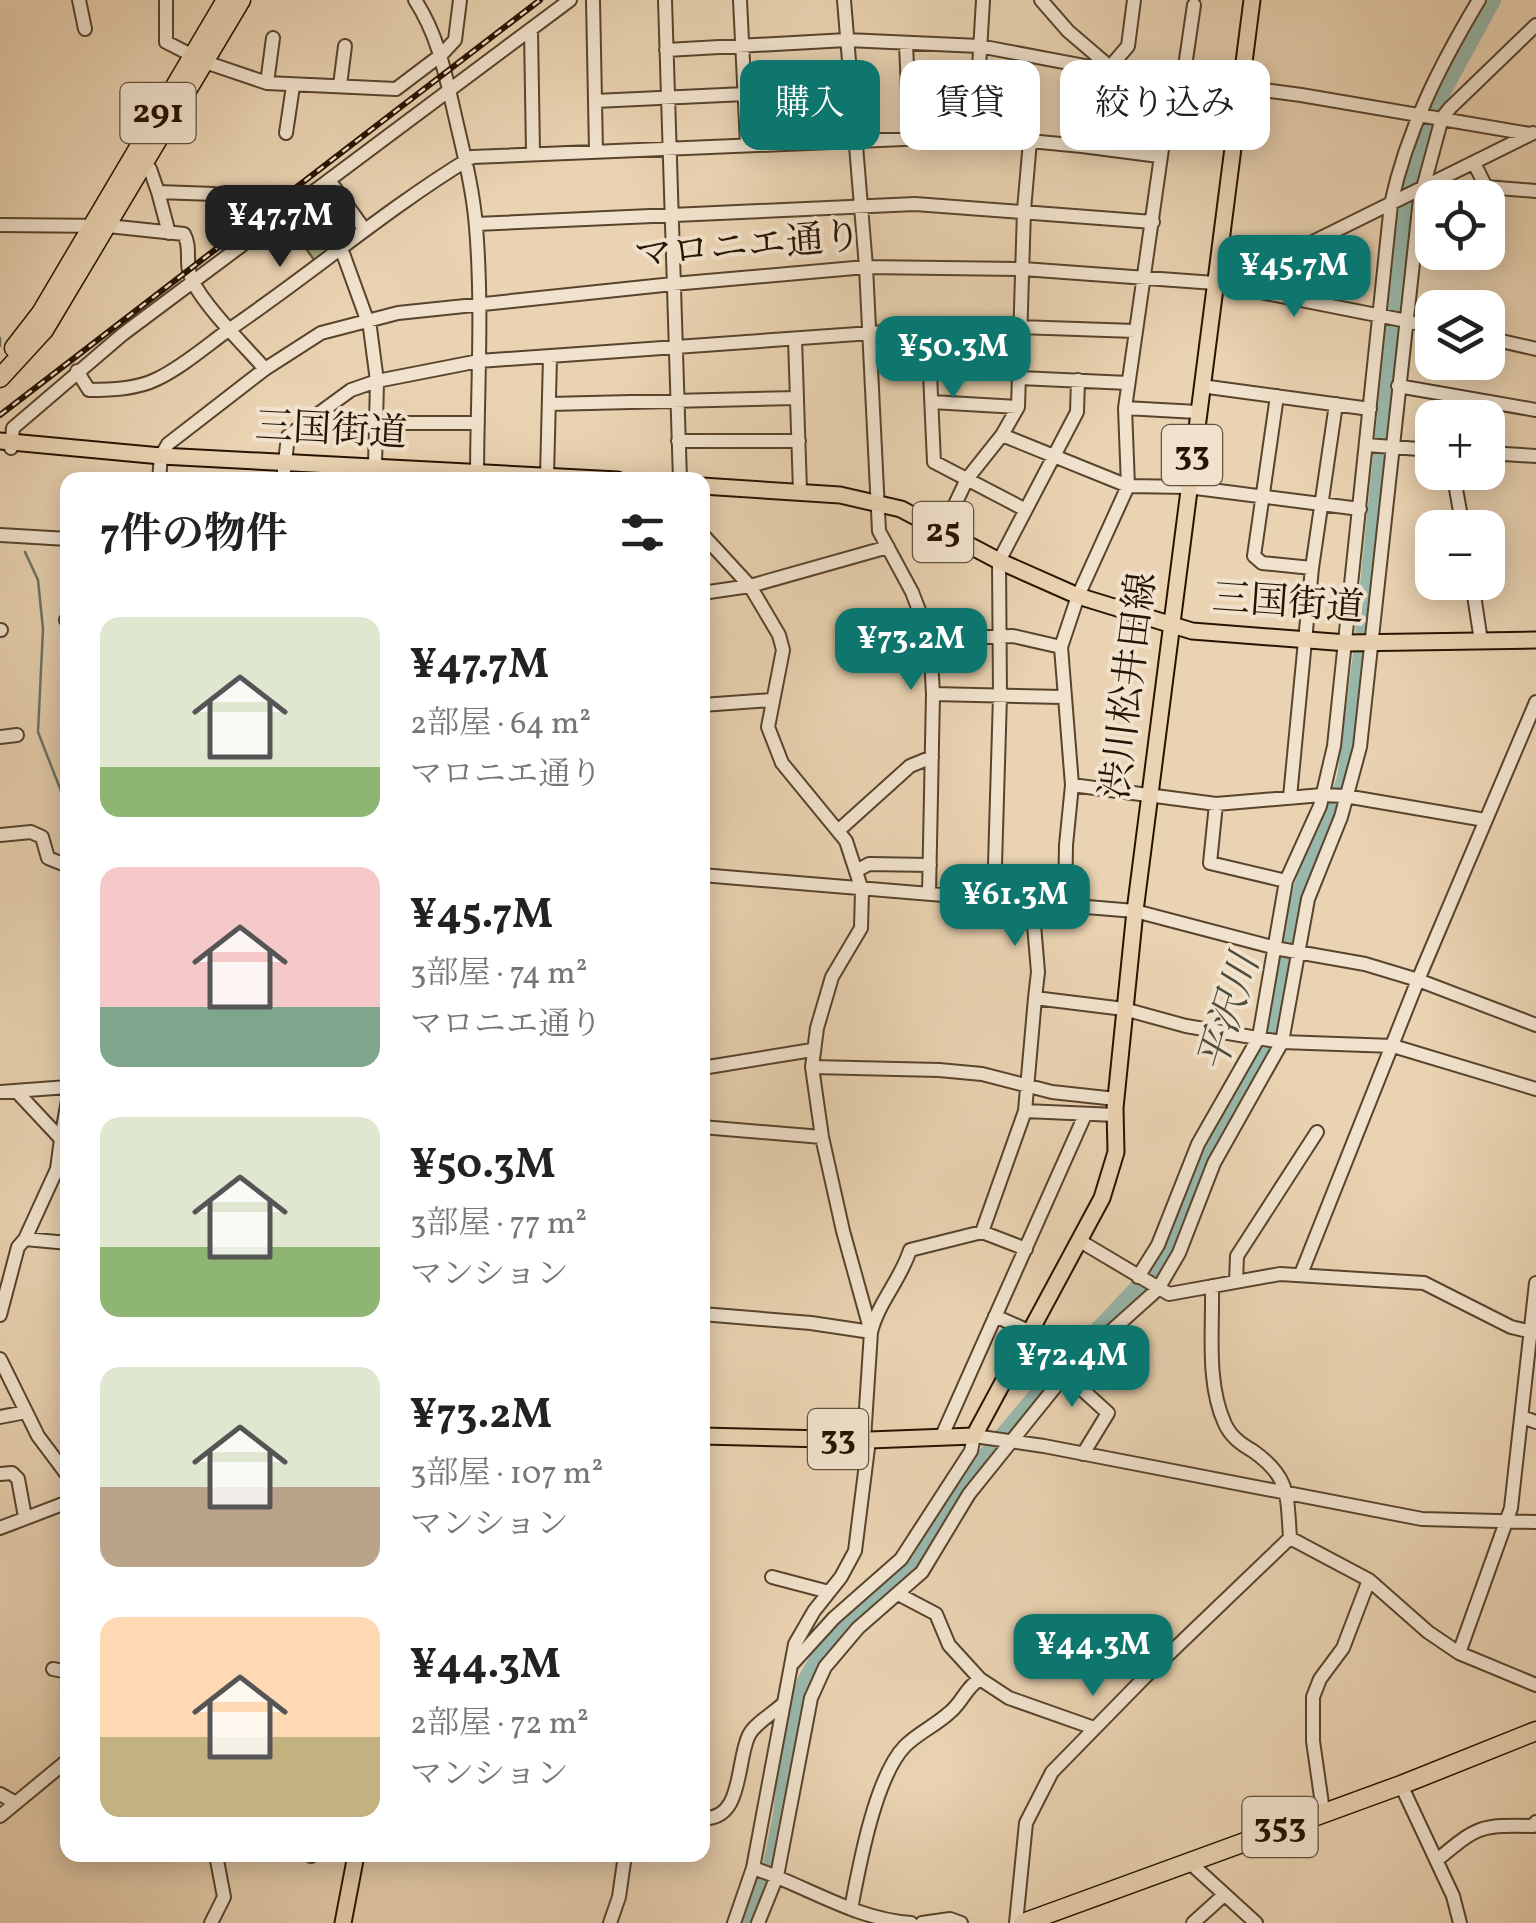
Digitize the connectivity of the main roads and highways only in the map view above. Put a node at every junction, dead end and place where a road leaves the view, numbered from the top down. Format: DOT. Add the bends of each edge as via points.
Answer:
graph roads {
  1 [pos="226,0"];
  2 [pos="242,0"];
  3 [pos="1252,0"];
  4 [pos="198,59"];
  5 [pos="100,227"];
  6 [pos="0,364"];
  7 [pos="0,378"];
  8 [pos="6,445"];
  9 [pos="436,472"];
  10 [pos="710,486"];
  11 [pos="1172,627"];
  12 [pos="1536,640"];
  13 [pos="710,1436"];
  14 [pos="1536,1731"];
  15 [pos="355,1862"];
  16 [pos="342,1923"];
  17 [pos="1020,1923"];
  1 -- 4 [label="highway, 291"];
  2 -- 4 [label="highway, 291"];
  3 -- 11 [label="main road, 渋川松井田線 / 33"];
  4 -- 5 [label="highway, 291"];
  5 -- 6 [label="highway, 291"];
  5 -- 7 [label="highway, 291" via="44,330"];
  8 -- 9 [label="main road, 三国街道" via="98,456"];
  10 -- 11 [label="main road, 三国街道 / 25" via="800,491 901,510 1078,596"];
  11 -- 12 [label="main road, 三国街道 / 25" via="1306,642"];
  11 -- 13 [label="main road, 渋川松井田線 / 33" via="1124,1009 1113,1168 982,1437"];
  14 -- 17 [label="highway, 353"];
  15 -- 16 [label="main road"];
}
